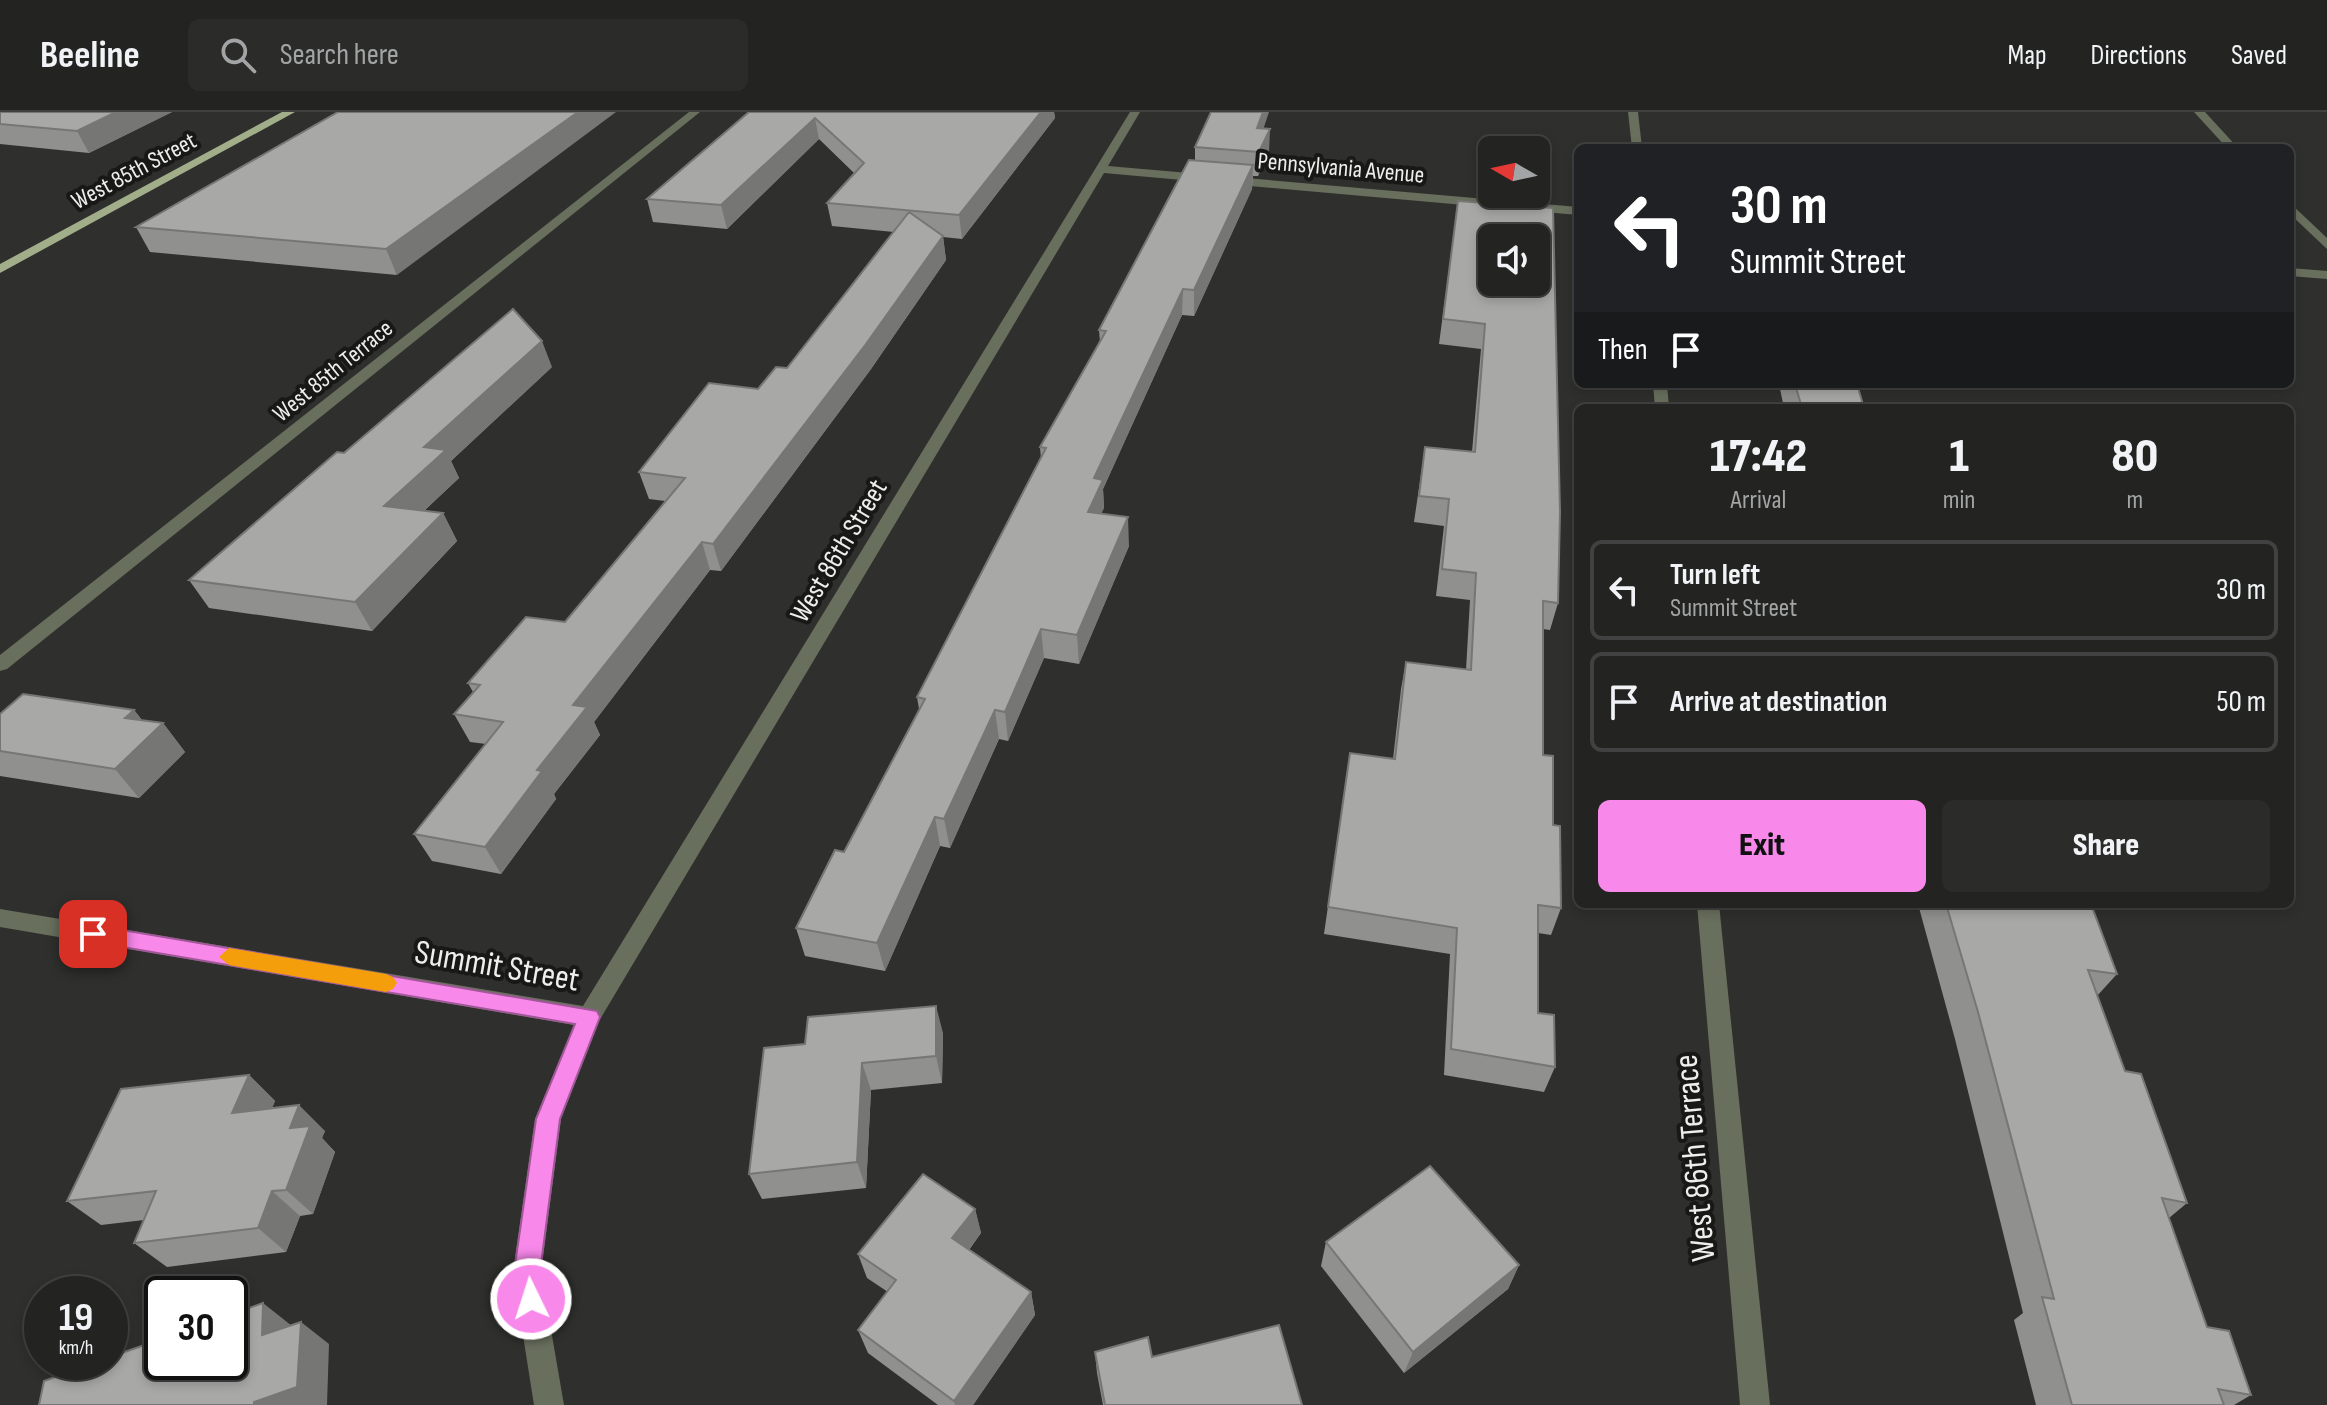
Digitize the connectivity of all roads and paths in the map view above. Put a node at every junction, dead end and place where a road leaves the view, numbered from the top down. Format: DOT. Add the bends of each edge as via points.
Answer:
graph roads {
  1 [pos="290,112"];
  2 [pos="695,112"];
  3 [pos="1135,112"];
  4 [pos="1633,112"];
  5 [pos="2199,112"];
  6 [pos="1637,144"];
  7 [pos="2229,144"];
  8 [pos="1100,169"];
  9 [pos="1574,211"];
  10 [pos="2294,211"];
  11 [pos="2327,245"];
  12 [pos="0,269"];
  13 [pos="2294,272"];
  14 [pos="2327,275"];
  15 [pos="0,665"];
  16 [pos="1708,908"];
  17 [pos="0,918"];
  18 [pos="589,1017"];
  19 [pos="549,1405"];
  20 [pos="1755,1405"];
  1 -- 12 [label="main road, West 85th Street"];
  2 -- 15 [label="street, West 85th Terrace"];
  3 -- 8 [label="street, West 86th Street"];
  4 -- 6 [label="street"];
  5 -- 7 [label="street"];
  8 -- 9 [label="street, Pennsylvania Avenue"];
  8 -- 18 [label="street, West 86th Street"];
  10 -- 11 [label="street"];
  13 -- 14 [label="street"];
  16 -- 20 [label="street, West 86th Terrace"];
  17 -- 18 [label="street, Summit Street"];
  18 -- 19 [label="street, Summit Street" via="548,1119 527,1272"];
}
